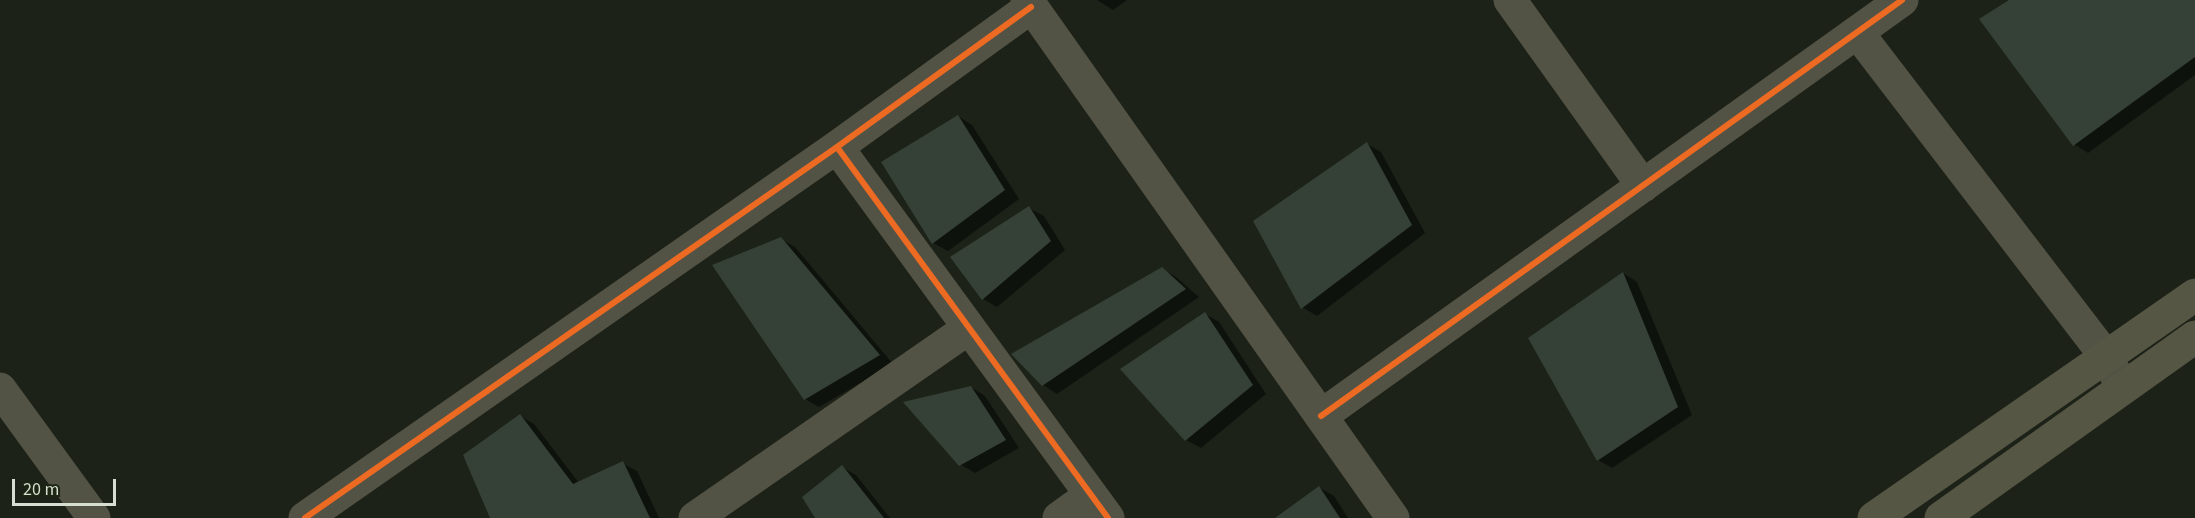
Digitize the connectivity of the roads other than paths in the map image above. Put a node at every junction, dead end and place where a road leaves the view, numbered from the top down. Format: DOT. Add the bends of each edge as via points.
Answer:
graph roads {
  1 [pos="1510,0"];
  2 [pos="1902,0"];
  3 [pos="1029,3"];
  4 [pos="1857,32"];
  5 [pos="837,147"];
  6 [pos="1643,186"];
  7 [pos="2195,295"];
  8 [pos="969,328"];
  9 [pos="2195,337"];
  10 [pos="2107,358"];
  11 [pos="2123,388"];
  12 [pos="0,389"];
  13 [pos="1321,416"];
  14 [pos="1100,506"];
  15 [pos="94,518"];
  16 [pos="305,518"];
  17 [pos="694,518"];
  18 [pos="1059,518"];
  19 [pos="1393,518"];
  20 [pos="1874,518"];
  21 [pos="1941,518"];
  1 -- 6 [label="street"];
  2 -- 4 [label="street"];
  3 -- 5 [label="street"];
  3 -- 13 [label="street"];
  4 -- 6 [label="street"];
  4 -- 10 [label="street"];
  5 -- 8 [label="street"];
  5 -- 16 [label="street"];
  6 -- 13 [label="street"];
  7 -- 10 [label="street"];
  8 -- 14 [label="street"];
  8 -- 17 [label="street"];
  9 -- 11 [label="street"];
  10 -- 11 [label="street"];
  10 -- 20 [label="street"];
  11 -- 21 [label="street"];
  12 -- 15 [label="street"];
  13 -- 19 [label="street"];
  14 -- 18 [label="street"];
}
